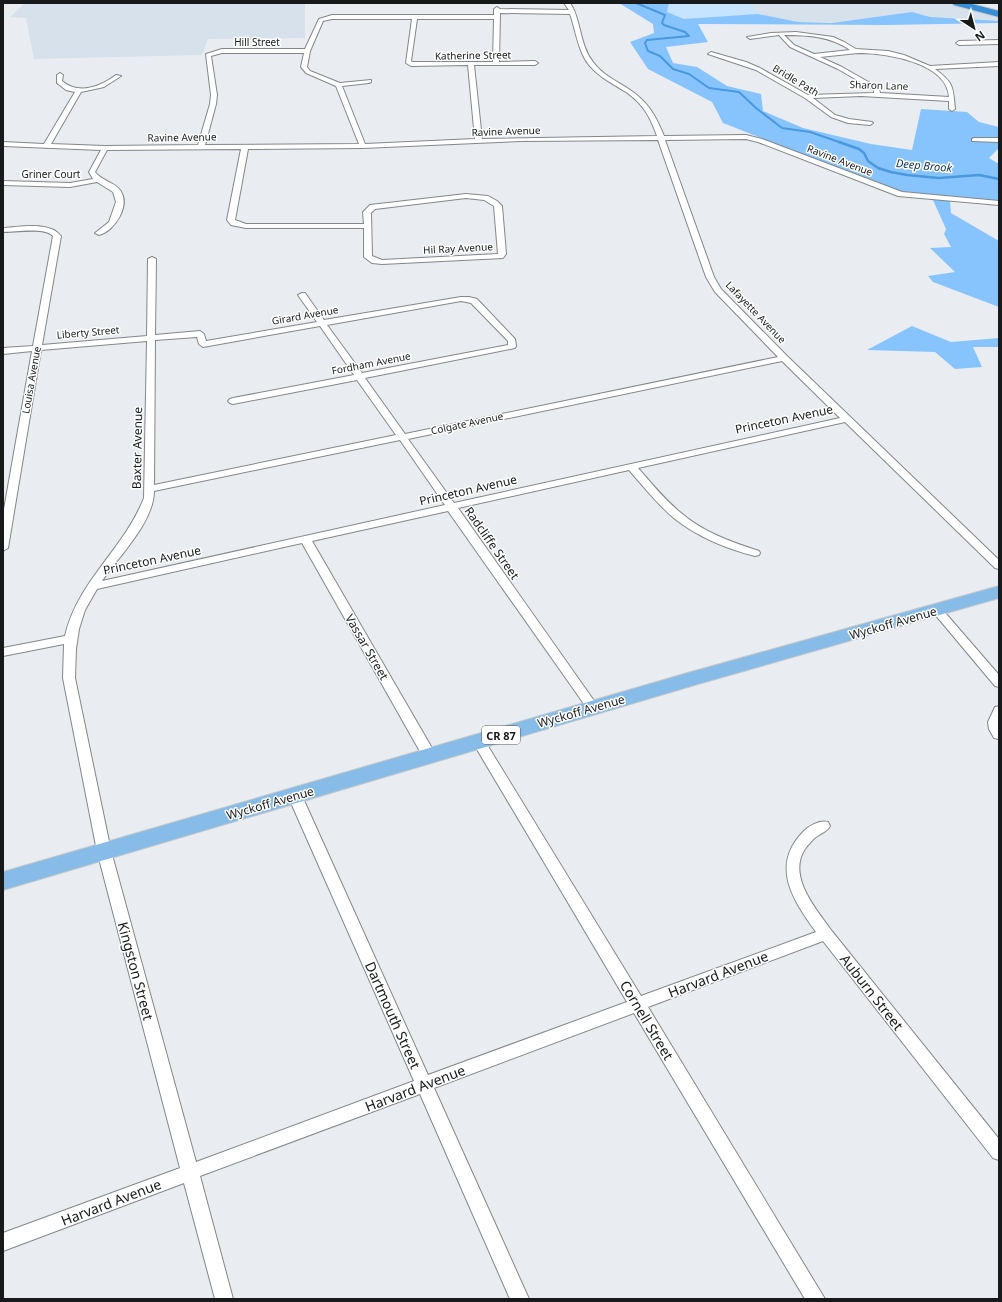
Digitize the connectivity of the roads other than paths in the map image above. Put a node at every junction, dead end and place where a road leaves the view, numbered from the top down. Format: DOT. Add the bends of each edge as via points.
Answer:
graph roads {
  1 [pos="497,3"];
  2 [pos="567,3"];
  3 [pos="957,3"];
  4 [pos="972,3"];
  5 [pos="999,10"];
  6 [pos="571,12"];
  7 [pos="497,14"];
  8 [pos="999,14"];
  9 [pos="415,17"];
  10 [pos="781,34"];
  11 [pos="750,37"];
  12 [pos="999,42"];
  13 [pos="959,43"];
  14 [pos="854,50"];
  15 [pos="307,51"];
  16 [pos="712,54"];
  17 [pos="812,56"];
  18 [pos="535,63"];
  19 [pos="496,64"];
  20 [pos="999,64"];
  21 [pos="471,65"];
  22 [pos="999,67"];
  23 [pos="931,70"];
  24 [pos="60,75"];
  25 [pos="118,76"];
  26 [pos="369,81"];
  27 [pos="339,85"];
  28 [pos="79,91"];
  29 [pos="877,94"];
  30 [pos="807,97"];
  31 [pos="951,99"];
  32 [pos="952,109"];
  33 [pos="870,123"];
  34 [pos="662,139"];
  35 [pos="974,140"];
  36 [pos="999,140"];
  37 [pos="479,142"];
  38 [pos="3,144"];
  39 [pos="46,146"];
  40 [pos="363,146"];
  41 [pos="201,147"];
  42 [pos="245,147"];
  43 [pos="105,148"];
  44 [pos="99,180"];
  45 [pos="3,183"];
  46 [pos="999,203"];
  47 [pos="367,226"];
  48 [pos="3,230"];
  49 [pos="99,233"];
  50 [pos="152,259"];
  51 [pos="302,295"];
  52 [pos="322,323"];
  53 [pos="152,337"];
  54 [pos="512,346"];
  55 [pos="37,348"];
  56 [pos="3,350"];
  57 [pos="784,358"];
  58 [pos="359,376"];
  59 [pos="233,400"];
  60 [pos="847,419"];
  61 [pos="402,437"];
  62 [pos="631,467"];
  63 [pos="150,489"];
  64 [pos="451,507"];
  65 [pos="304,539"];
  66 [pos="3,548"];
  67 [pos="755,553"];
  68 [pos="999,566"];
  69 [pos="94,586"];
  70 [pos="999,592"];
  71 [pos="937,610"];
  72 [pos="70,639"];
  73 [pos="3,652"];
  74 [pos="999,683"];
  75 [pos="593,708"];
  76 [pos="999,710"];
  77 [pos="999,735"];
  78 [pos="478,741"];
  79 [pos="429,755"];
  80 [pos="295,796"];
  81 [pos="823,826"];
  82 [pos="104,851"];
  83 [pos="3,881"];
  84 [pos="826,934"];
  85 [pos="638,1004"];
  86 [pos="424,1084"];
  87 [pos="999,1152"];
  88 [pos="190,1172"];
  89 [pos="3,1242"];
  90 [pos="224,1299"];
  91 [pos="520,1299"];
  92 [pos="816,1299"];
  1 -- 7 [label="street"];
  2 -- 6 [label="street, Lafayette Avenue"];
  3 -- 8 [label="highway"];
  4 -- 5 [label="highway"];
  6 -- 7 [label="street"];
  6 -- 34 [label="street, Lafayette Avenue" via="587,59 597,70 644,105 654,118"];
  7 -- 9 [label="street"];
  7 -- 19 [label="street"];
  9 -- 15 [label="street" via="324,19 321,20"];
  9 -- 21 [label="street, Katherine Street" via="408,62"];
  10 -- 11 [label="street"];
  10 -- 14 [label="street" via="821,36 841,42"];
  10 -- 17 [label="street" via="792,46"];
  12 -- 13 [label="street"];
  14 -- 17 [label="street"];
  14 -- 23 [label="street" via="892,54 912,60"];
  15 -- 27 [label="street" via="304,67 306,70"];
  15 -- 41 [label="street, Hill Street" via="210,54 208,56 214,94"];
  16 -- 30 [label="street, Bridle Path" via="758,69"];
  17 -- 29 [label="street" via="862,80 877,90"];
  18 -- 19 [label="street, Katherine Street"];
  19 -- 21 [label="street, Katherine Street"];
  20 -- 23 [label="street"];
  21 -- 37 [label="street"];
  22 -- 23 [label="street"];
  23 -- 31 [label="street" via="941,76 949,86"];
  24 -- 28 [label="street" via="59,82 68,89"];
  25 -- 28 [label="street" via="109,83"];
  26 -- 27 [label="street"];
  27 -- 40 [label="street"];
  28 -- 39 [label="street"];
  29 -- 30 [label="street, Sharon Lane"];
  29 -- 31 [label="street, Sharon Lane"];
  30 -- 33 [label="street, Bridle Path" via="833,116 848,121"];
  31 -- 32 [label="street"];
  34 -- 37 [label="street, Ravine Avenue" via="534,139"];
  34 -- 46 [label="street, Ravine Avenue" via="756,138 901,194"];
  34 -- 57 [label="street, Lafayette Avenue" via="710,277 730,304"];
  35 -- 36 [label="street"];
  37 -- 40 [label="street, Ravine Avenue"];
  38 -- 39 [label="street, Ravine Avenue"];
  39 -- 43 [label="street, Ravine Avenue"];
  40 -- 42 [label="street, Ravine Avenue"];
  41 -- 42 [label="street, Ravine Avenue"];
  41 -- 43 [label="street, Ravine Avenue"];
  42 -- 47 [label="street" via="231,220 234,223 246,226"];
  43 -- 44 [label="street" via="93,168 94,176"];
  44 -- 45 [label="street, Griner Court" via="66,185"];
  44 -- 49 [label="street" via="117,191 121,200 114,221 110,227"];
  47 -- 47 [label="street, Hil Ray Avenue" via="367,212 373,207 461,196 484,198 498,206 502,254 375,261 368,257"];
  48 -- 55 [label="street, Louisa Avenue" via="35,229 52,232 57,236"];
  50 -- 53 [label="street, Baxter Avenue"];
  51 -- 52 [label="street, Radcliffe Street"];
  52 -- 53 [label="street, Girard Avenue" via="203,344 200,334"];
  52 -- 54 [label="street, Girard Avenue" via="469,299 474,301 507,336"];
  52 -- 58 [label="street, Radcliffe Street"];
  53 -- 55 [label="street, Liberty Street"];
  53 -- 63 [label="street, Baxter Avenue"];
  54 -- 58 [label="street, Fordham Avenue"];
  55 -- 56 [label="street, Liberty Street"];
  55 -- 66 [label="street, Louisa Avenue"];
  57 -- 60 [label="street, Lafayette Avenue"];
  57 -- 61 [label="street, Colgate Avenue"];
  58 -- 59 [label="street, Fordham Avenue"];
  58 -- 61 [label="street, Radcliffe Street"];
  60 -- 62 [label="street, Princeton Avenue"];
  60 -- 68 [label="street, Lafayette Avenue"];
  61 -- 63 [label="street, Colgate Avenue"];
  61 -- 64 [label="street, Radcliffe Street"];
  62 -- 64 [label="street, Princeton Avenue"];
  62 -- 67 [label="street" via="689,524 722,542"];
  63 -- 69 [label="street, Baxter Avenue" via="146,510 138,524"];
  64 -- 65 [label="street, Princeton Avenue"];
  64 -- 75 [label="street, Radcliffe Street"];
  65 -- 69 [label="street, Princeton Avenue"];
  65 -- 79 [label="street, Vassar Street"];
  69 -- 72 [label="street, Baxter Avenue" via="84,600"];
  70 -- 71 [label="main road, Wyckoff Avenue / CR 87"];
  71 -- 74 [label="street"];
  71 -- 75 [label="main road, Wyckoff Avenue / CR 87"];
  72 -- 73 [label="street"];
  72 -- 82 [label="street, Kingston Street" via="69,678"];
  75 -- 78 [label="main road, Wyckoff Avenue / CR 87"];
  76 -- 77 [label="street" via="994,723"];
  78 -- 79 [label="main road, Wyckoff Avenue / CR 87"];
  78 -- 85 [label="street, Cornell Street"];
  79 -- 80 [label="main road, Wyckoff Avenue / CR 87"];
  80 -- 82 [label="main road, Wyckoff Avenue / CR 87"];
  80 -- 86 [label="street, Dartmouth Street"];
  81 -- 84 [label="street, Auburn Street" via="799,846 792,870 794,885 801,899"];
  82 -- 83 [label="main road, Wyckoff Avenue / CR 87"];
  82 -- 88 [label="street, Kingston Street"];
  84 -- 85 [label="street, Harvard Avenue"];
  84 -- 87 [label="street, Auburn Street"];
  85 -- 86 [label="street, Harvard Avenue"];
  85 -- 92 [label="street, Cornell Street"];
  86 -- 88 [label="street, Harvard Avenue"];
  86 -- 91 [label="street, Dartmouth Street"];
  88 -- 89 [label="street, Harvard Avenue"];
  88 -- 90 [label="street, Kingston Street"];
}
